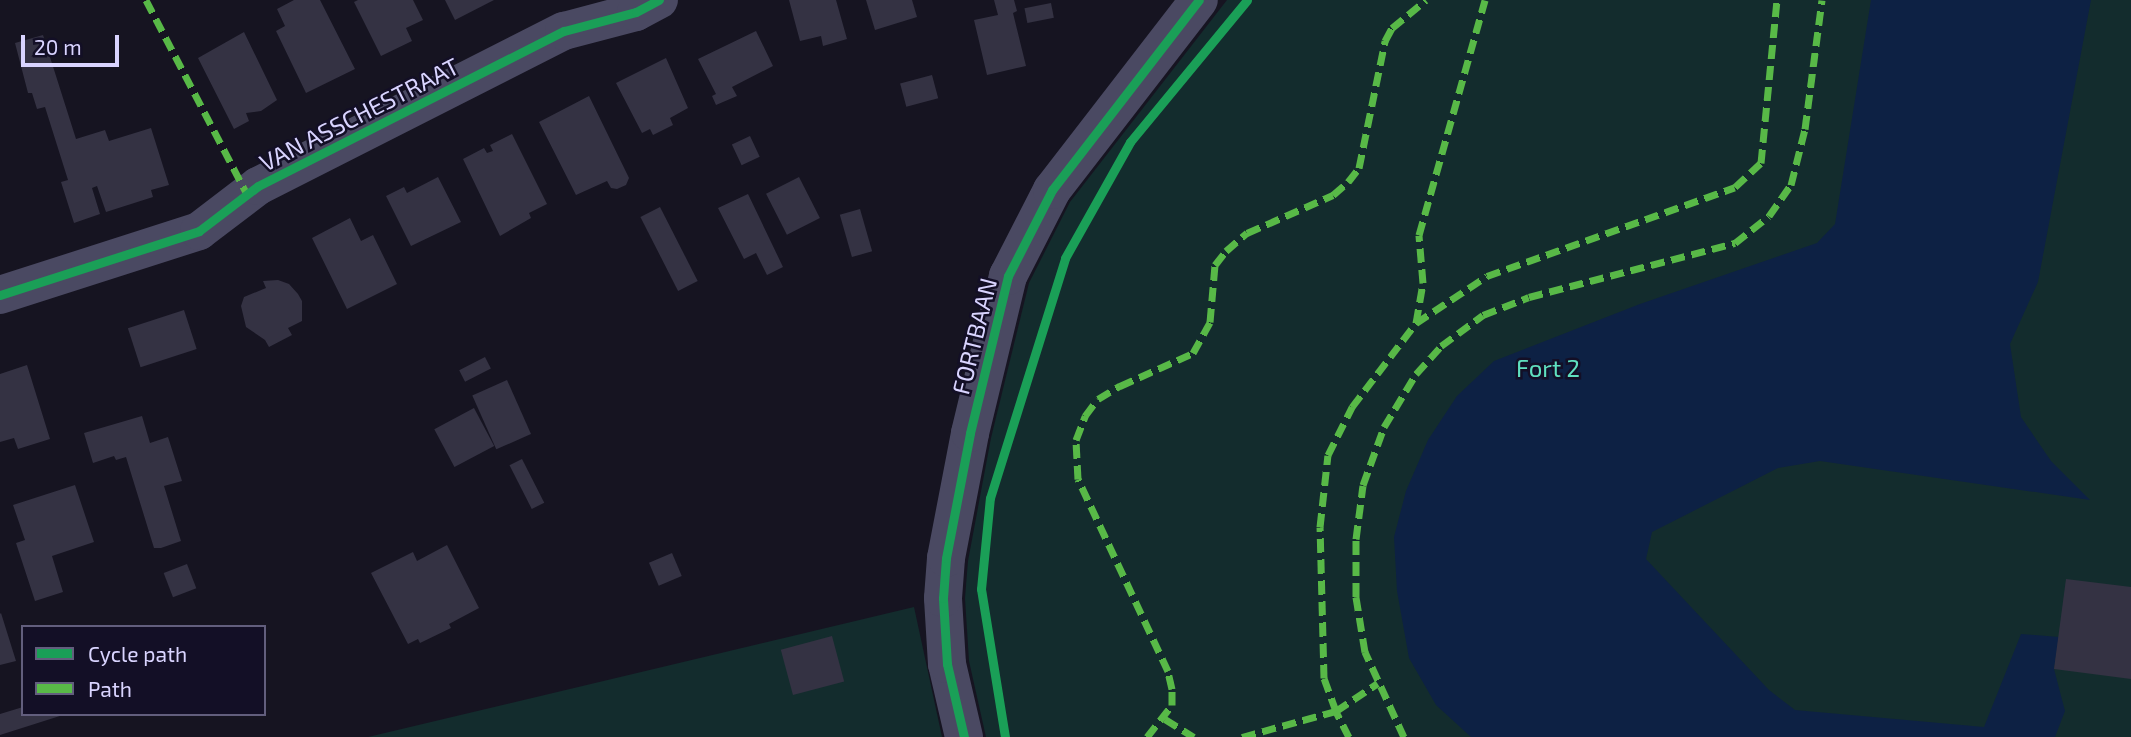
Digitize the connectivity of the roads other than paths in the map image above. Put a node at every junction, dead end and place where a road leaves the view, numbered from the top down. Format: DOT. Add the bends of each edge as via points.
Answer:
graph roads {
  1 [pos="659,0"];
  2 [pos="1199,0"];
  3 [pos="0,295"];
  4 [pos="964,737"];
  1 -- 3 [label="street, VAN ASSCHESTRAAT" via="636,12 564,31 258,187 199,230"];
  2 -- 4 [label="street, FORTBAAN" via="1052,190 1008,276 946,558 947,664"];
}
